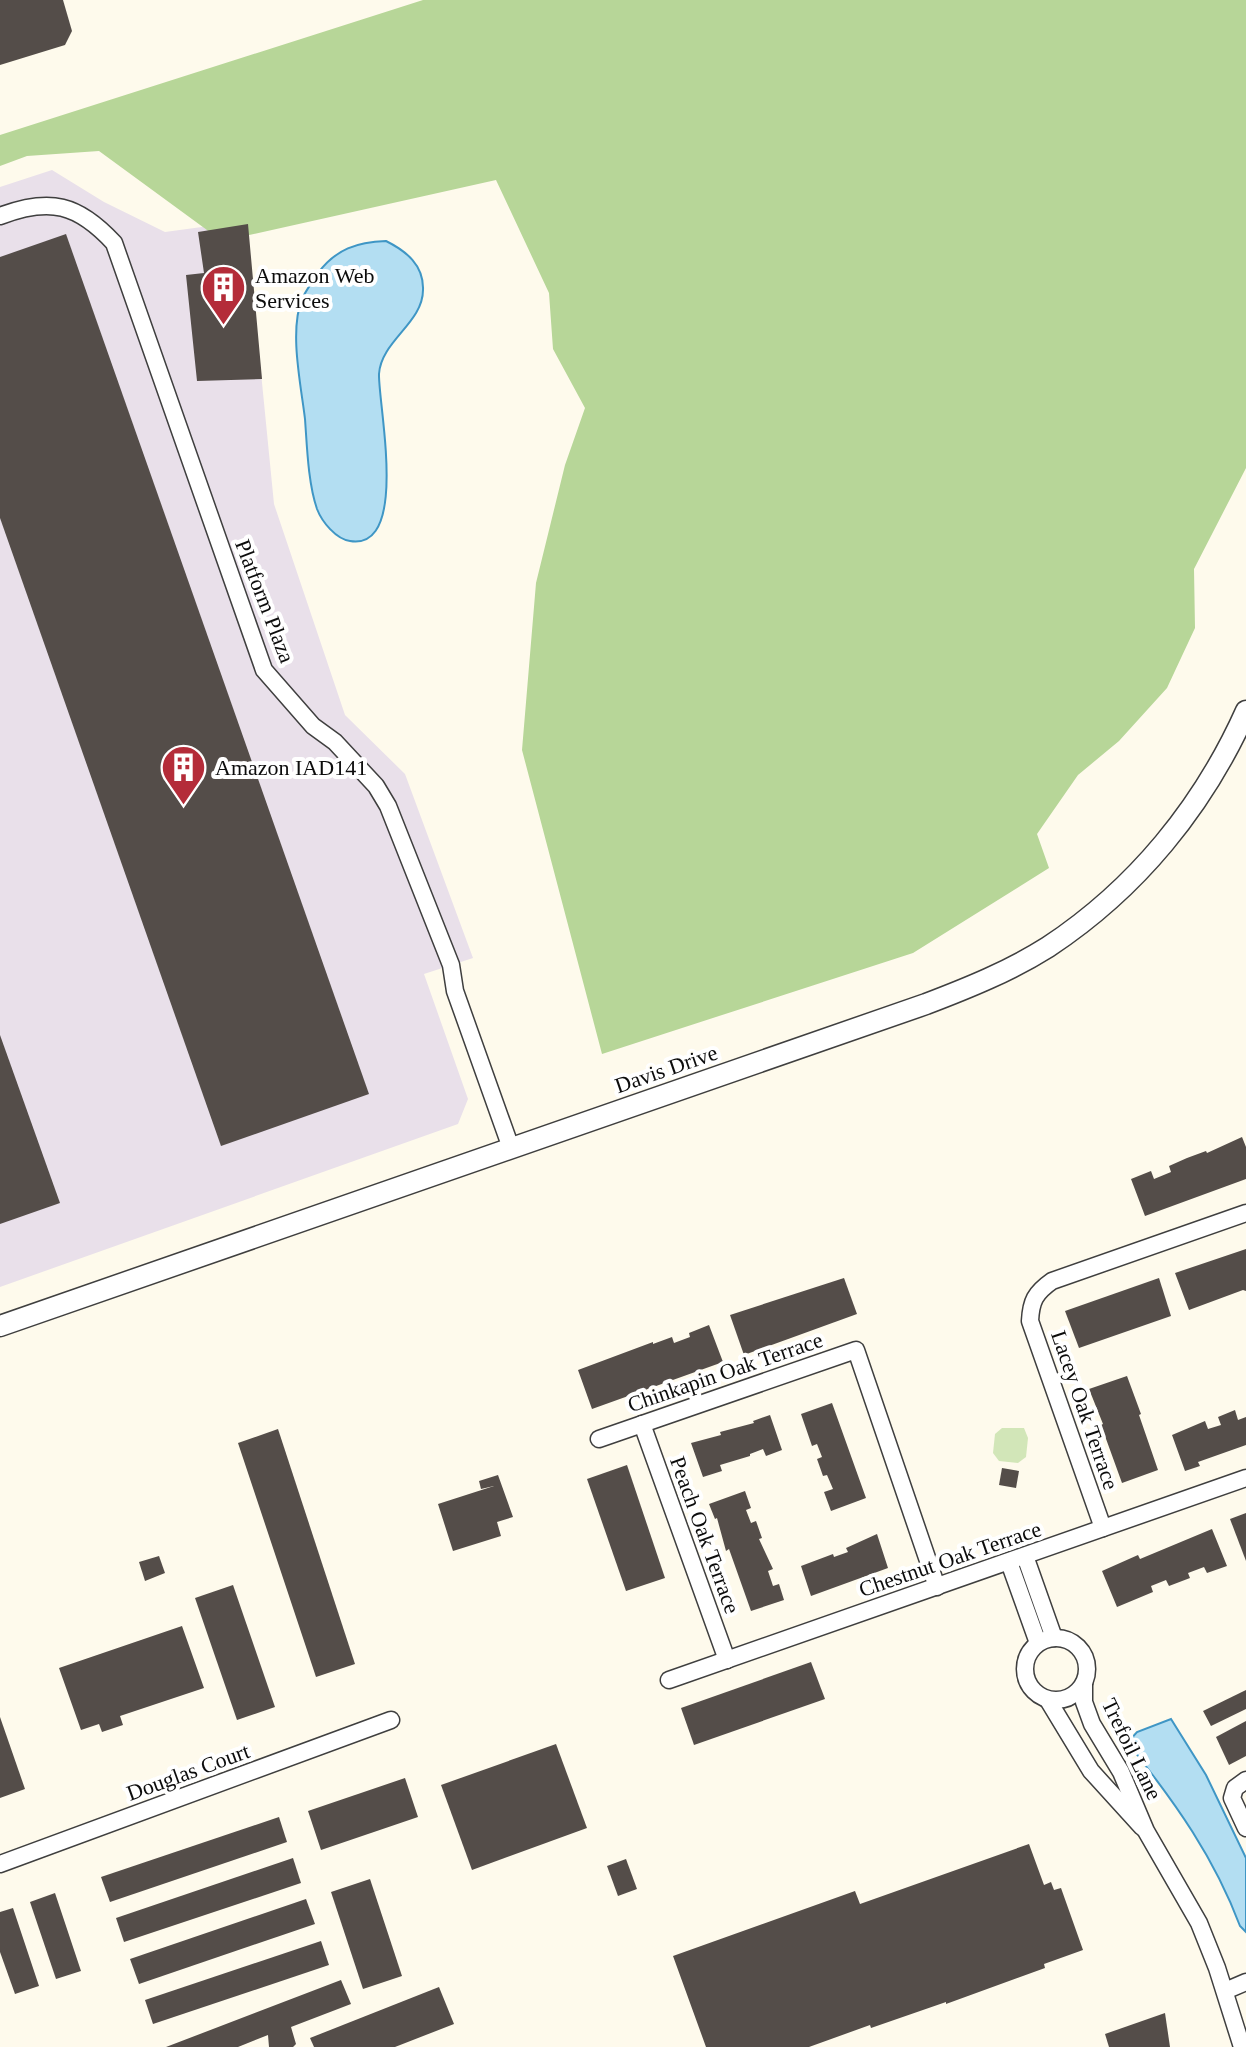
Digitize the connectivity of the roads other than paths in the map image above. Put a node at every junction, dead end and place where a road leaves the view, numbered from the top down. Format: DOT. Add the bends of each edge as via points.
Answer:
graph roads {
  1 [pos="0,216"];
  2 [pos="1246,711"];
  3 [pos="511,1148"];
  4 [pos="1246,1213"];
  5 [pos="0,1326"];
  6 [pos="642,1424"];
  7 [pos="599,1439"];
  8 [pos="1246,1478"];
  9 [pos="1103,1528"];
  10 [pos="1025,1556"];
  11 [pos="1009,1562"];
  12 [pos="937,1587"];
  13 [pos="1046,1641"];
  14 [pos="727,1660"];
  15 [pos="669,1680"];
  16 [pos="1084,1684"];
  17 [pos="1048,1700"];
  18 [pos="391,1720"];
  19 [pos="1246,1780"];
  20 [pos="1246,1828"];
  21 [pos="1146,1831"];
  22 [pos="0,1864"];
  23 [pos="1246,1982"];
  24 [pos="1225,1991"];
  25 [pos="1242,2047"];
  1 -- 3 [label="street, Platform Plaza" via="53,204 88,220 114,243 264,670 313,726 361,767 388,806 451,965 455,991"];
  2 -- 3 [label="street, Davis Drive" via="1199,797 1159,852 1082,923 1046,948 926,1004"];
  3 -- 5 [label="street, Davis Drive"];
  4 -- 9 [label="street, Lacey Oak Terrace" via="1052,1281 1031,1302 1030,1321"];
  6 -- 7 [label="street, Chinkapin Oak Terrace"];
  6 -- 12 [label="street, Chinkapin Oak Terrace" via="856,1350"];
  6 -- 14 [label="street, Peach Oak Terrace"];
  8 -- 9 [label="street, Chestnut Oak Terrace"];
  9 -- 10 [label="street, Chestnut Oak Terrace"];
  10 -- 11 [label="street, Chestnut Oak Terrace"];
  10 -- 13 [label="street"];
  11 -- 12 [label="street, Chestnut Oak Terrace"];
  11 -- 13 [label="street"];
  12 -- 14 [label="street, Chestnut Oak Terrace"];
  13 -- 16 [label="street, Trefoil Lane" via="1068,1640 1084,1654"];
  13 -- 17 [label="street, Trefoil Lane" via="1026,1659 1026,1680"];
  14 -- 15 [label="street, Chestnut Oak Terrace"];
  16 -- 17 [label="street, Trefoil Lane" via="1068,1698"];
  16 -- 21 [label="street, Trefoil Lane" via="1092,1724 1121,1772"];
  17 -- 21 [label="street, Trefoil Lane" via="1091,1771"];
  18 -- 22 [label="street, Douglas Court"];
  19 -- 20 [label="street" via="1232,1793"];
  21 -- 24 [label="street, Trefoil Lane" via="1199,1923"];
  23 -- 24 [label="street"];
  24 -- 25 [label="street, Trefoil Lane"];
}
